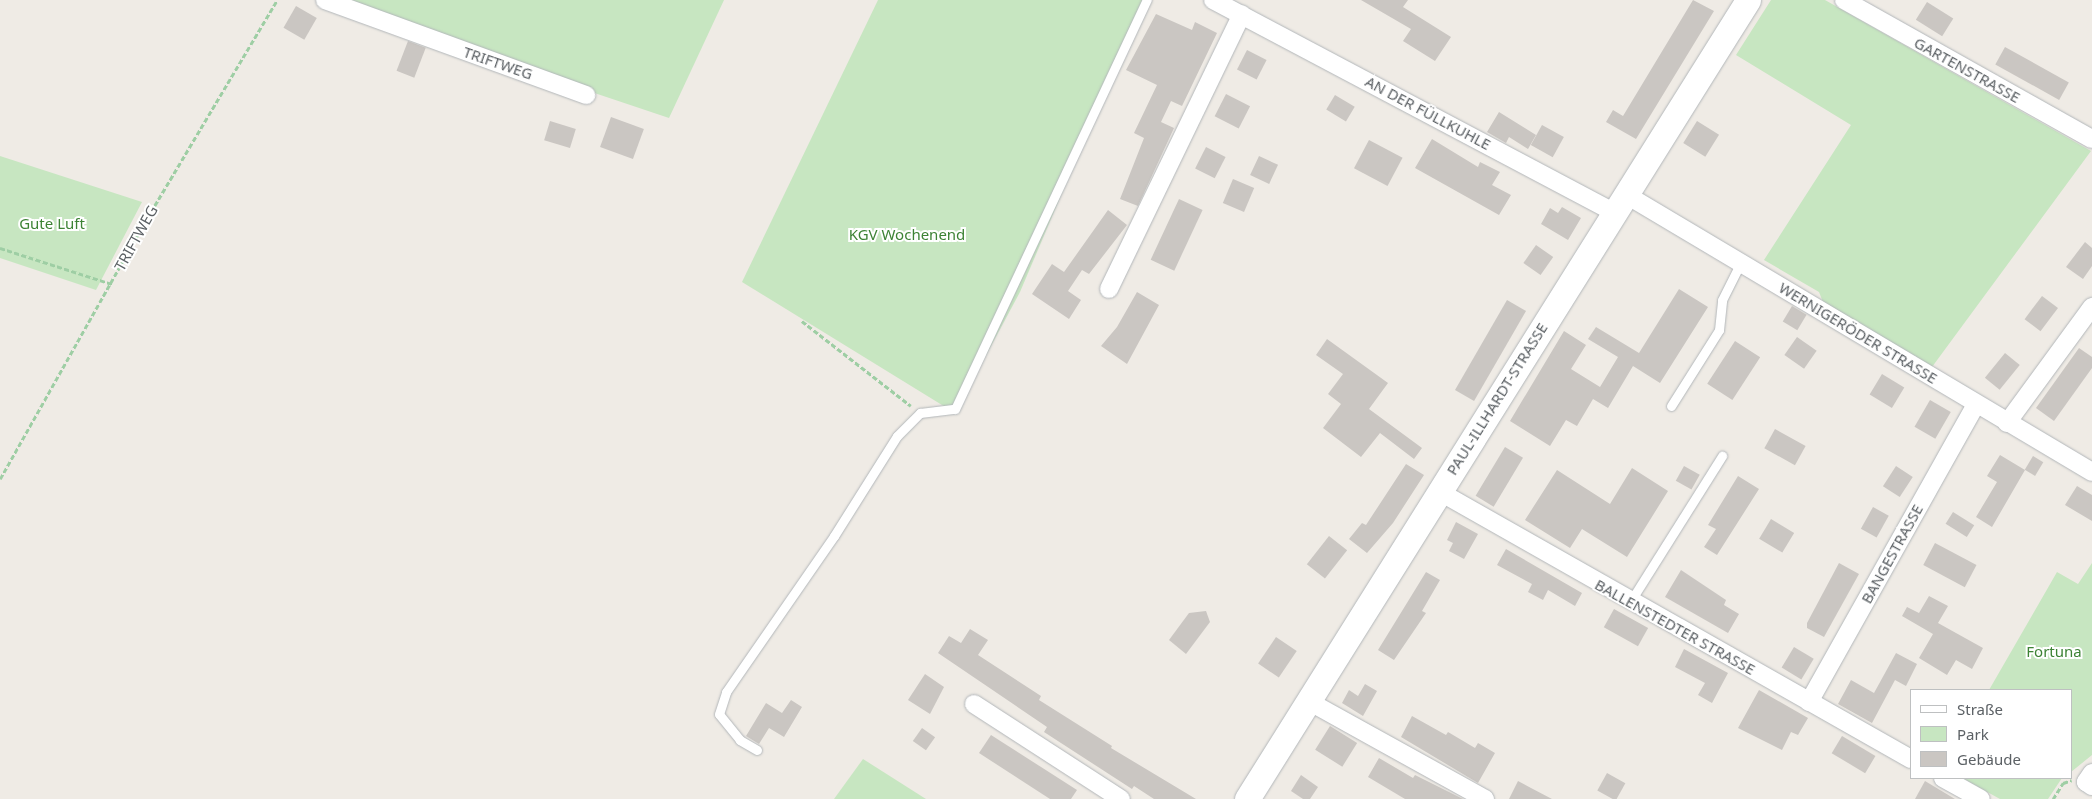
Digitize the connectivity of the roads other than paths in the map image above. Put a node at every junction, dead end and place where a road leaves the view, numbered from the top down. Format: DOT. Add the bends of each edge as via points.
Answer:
graph roads {
  1 [pos="325,0"];
  2 [pos="1148,0"];
  3 [pos="1213,0"];
  4 [pos="1748,0"];
  5 [pos="1844,0"];
  6 [pos="1242,14"];
  7 [pos="586,95"];
  8 [pos="2092,139"];
  9 [pos="1620,203"];
  10 [pos="1741,262"];
  11 [pos="1109,289"];
  12 [pos="2092,307"];
  13 [pos="1976,405"];
  14 [pos="1671,406"];
  15 [pos="2007,423"];
  16 [pos="1722,456"];
  17 [pos="2092,472"];
  18 [pos="1440,492"];
  19 [pos="1630,602"];
  20 [pos="1310,702"];
  21 [pos="1809,702"];
  22 [pos="974,704"];
  23 [pos="757,750"];
  24 [pos="1910,759"];
  25 [pos="1945,779"];
  26 [pos="1121,799"];
  27 [pos="1247,799"];
  28 [pos="1485,799"];
  29 [pos="1981,799"];
  1 -- 7 [label="street, TRIFTWEG"];
  2 -- 23 [label="lane" via="955,409 920,413 897,436 834,536 726,692 719,714 740,740"];
  3 -- 6 [label="street, AN DER FÜLLKUHLE"];
  4 -- 9 [label="street, PAUL-ILLHARDT-STRASSE"];
  5 -- 8 [label="street, GARTENSTRASSE"];
  6 -- 9 [label="street, AN DER FÜLLKUHLE"];
  6 -- 11 [label="street"];
  9 -- 10 [label="street, WERNIGERÖDER STRASSE"];
  9 -- 18 [label="street, PAUL-ILLHARDT-STRASSE"];
  10 -- 13 [label="street, WERNIGERÖDER STRASSE"];
  10 -- 14 [label="lane" via="1722,300 1719,330"];
  12 -- 15 [label="street"];
  13 -- 15 [label="street, WERNIGERÖDER STRASSE"];
  13 -- 21 [label="street, BANGESTRASSE"];
  15 -- 17 [label="street, WERNIGERÖDER STRASSE"];
  16 -- 19 [label="lane"];
  18 -- 19 [label="street, BALLENSTEDTER STRASSE"];
  18 -- 20 [label="street, PAUL-ILLHARDT-STRASSE"];
  19 -- 21 [label="street, BALLENSTEDTER STRASSE"];
  20 -- 27 [label="street, PAUL-ILLHARDT-STRASSE"];
  20 -- 28 [label="street"];
  21 -- 24 [label="street, BALLENSTEDTER STRASSE"];
  22 -- 26 [label="street"];
  25 -- 29 [label="street"];
}
